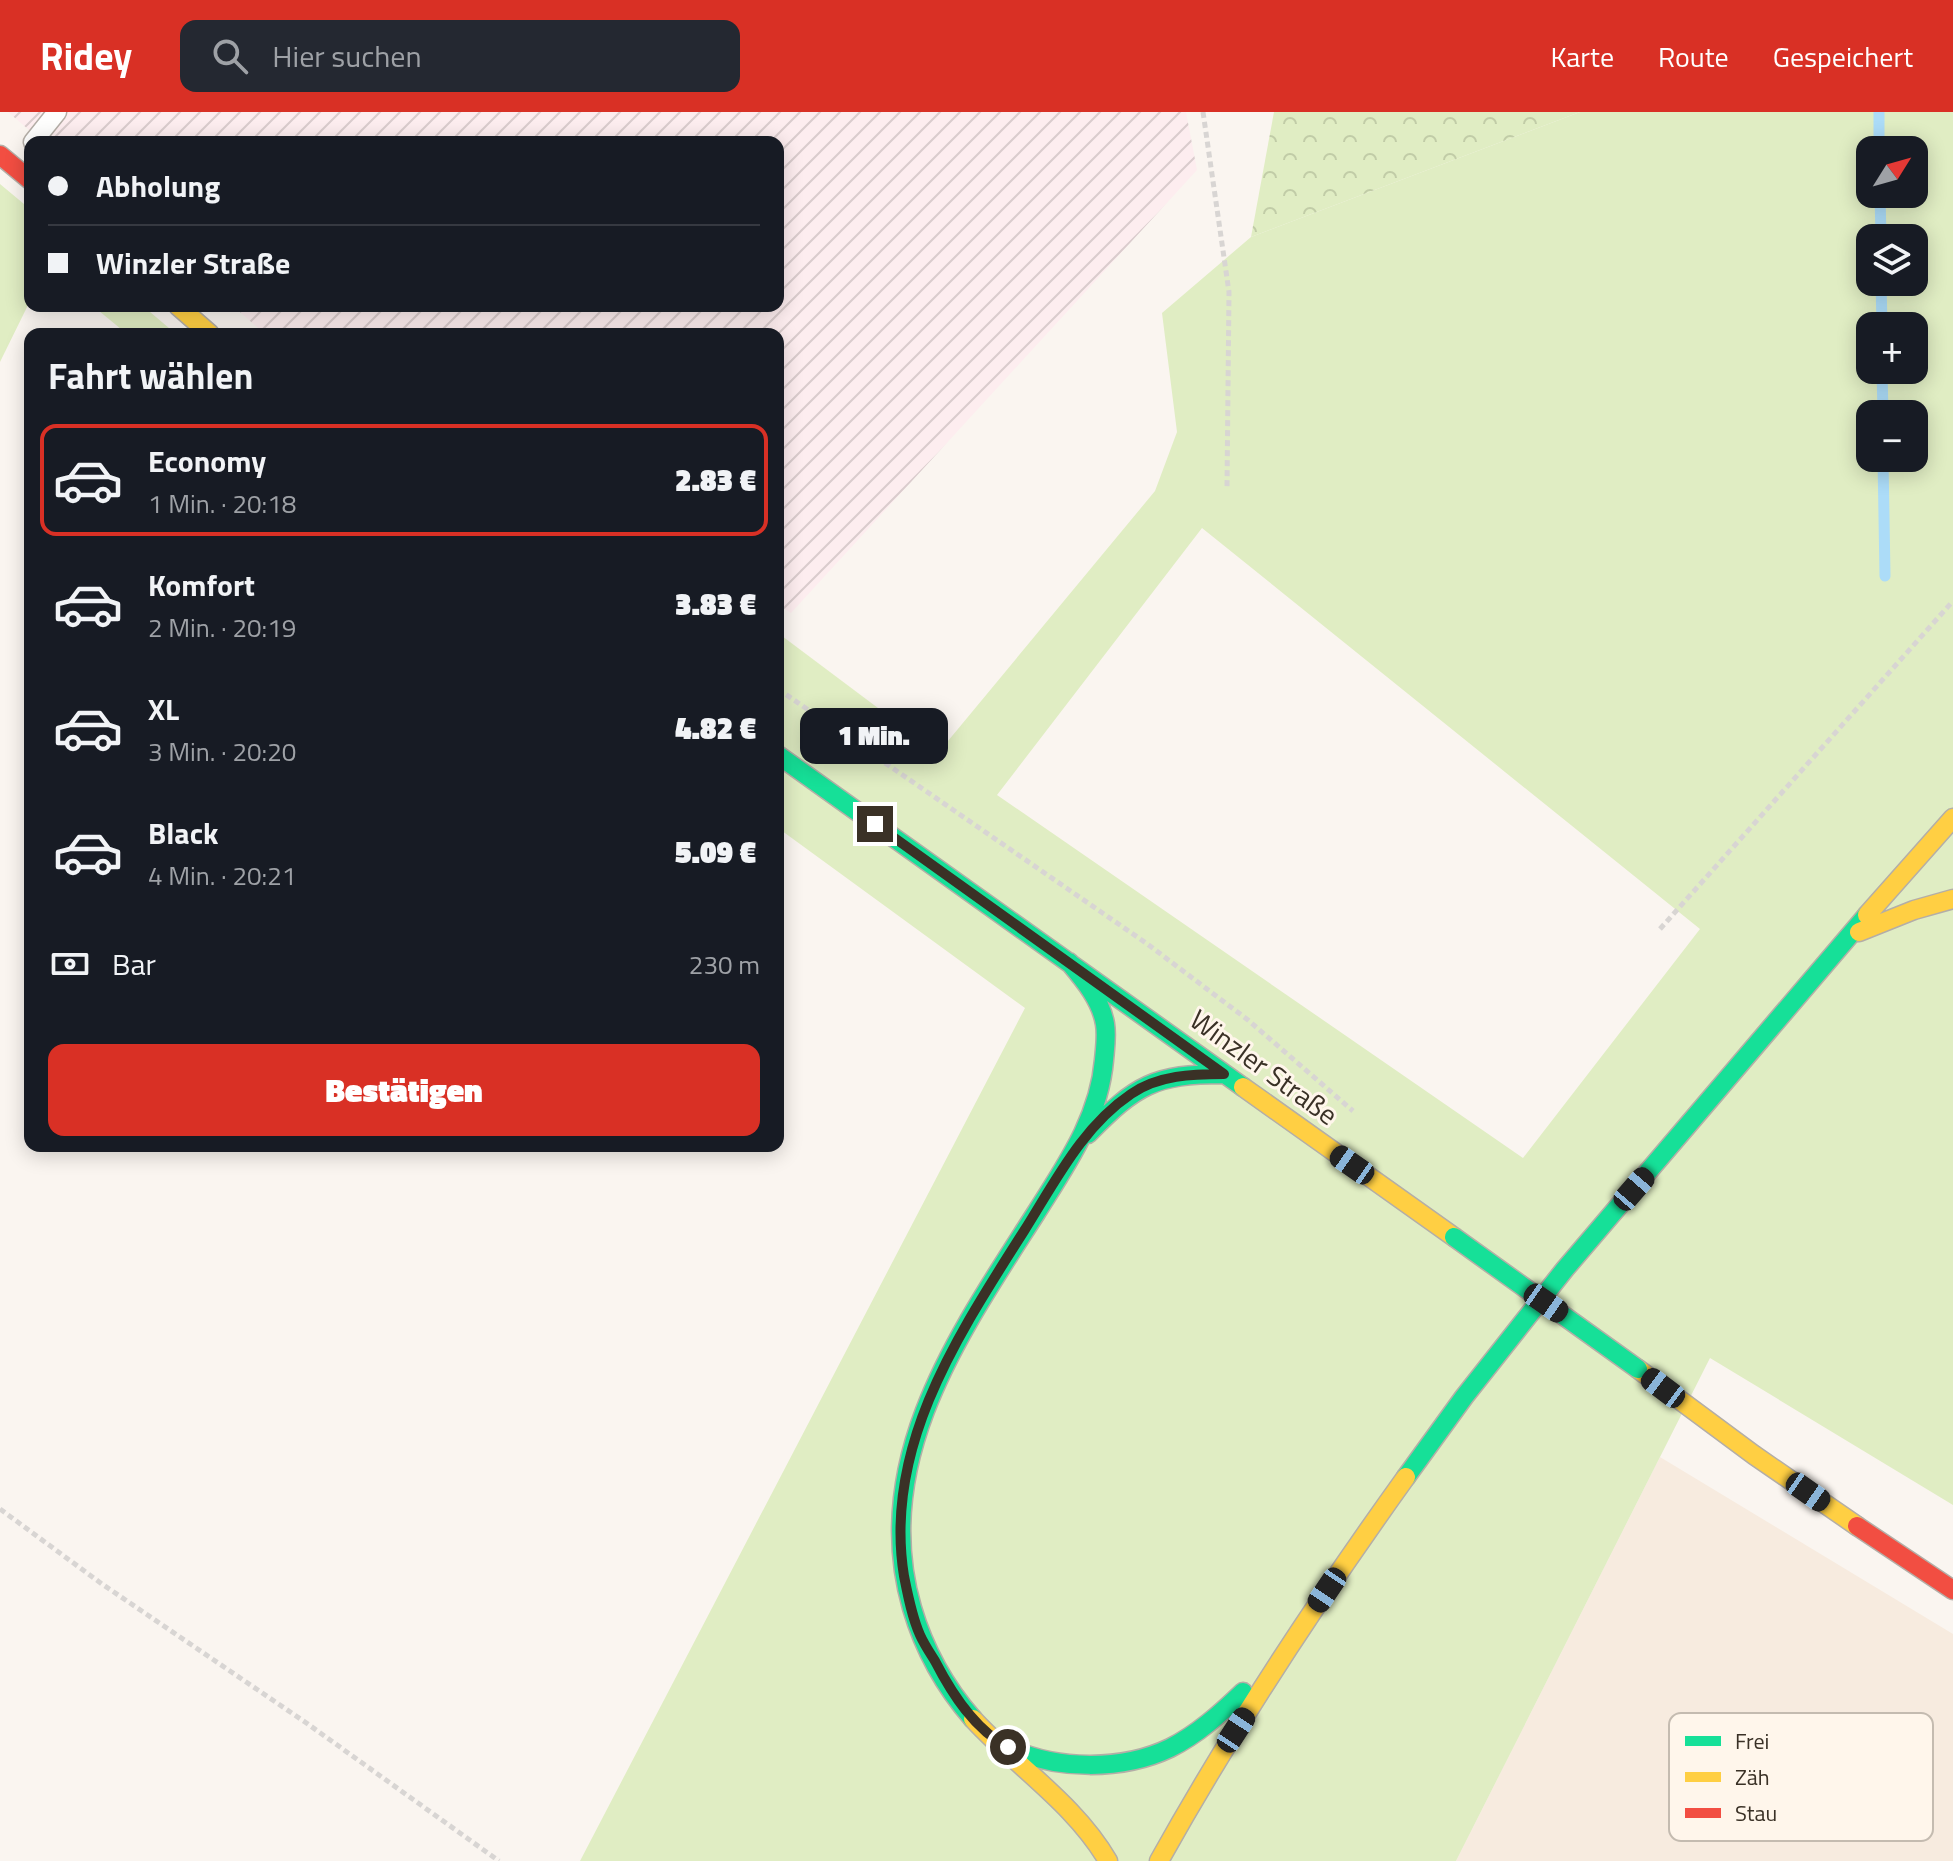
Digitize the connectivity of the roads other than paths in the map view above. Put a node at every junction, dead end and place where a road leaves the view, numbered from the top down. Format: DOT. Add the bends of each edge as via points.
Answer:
graph roads {
  1 [pos="57,112"];
  2 [pos="38,136"];
  3 [pos="24,149"];
  4 [pos="7,161"];
  5 [pos="24,175"];
  6 [pos="185,312"];
  7 [pos="203,328"];
  8 [pos="784,759"];
  9 [pos="1953,818"];
  10 [pos="1953,899"];
  11 [pos="1849,936"];
  12 [pos="1069,962"];
  13 [pos="1224,1074"];
  14 [pos="1081,1141"];
  15 [pos="1953,1590"];
  16 [pos="1311,1614"];
  17 [pos="993,1739"];
  18 [pos="1108,1861"];
  19 [pos="1159,1861"];
  1 -- 2 [label="lane"];
  3 -- 4 [label="lane"];
  4 -- 5 [label="main road"];
  6 -- 7 [label="main road"];
  8 -- 12 [label="main road, Winzler Straße"];
  9 -- 11 [label="main road"];
  10 -- 11 [label="main road"];
  11 -- 16 [label="main road" via="1528,1315"];
  12 -- 13 [label="main road, Winzler Straße"];
  12 -- 14 [label="main road" via="1098,1002 1105,1025 1100,1095"];
  13 -- 14 [label="main road" via="1188,1074 1133,1092"];
  13 -- 15 [label="main road, Winzler Straße, bridge" via="1714,1426"];
  14 -- 17 [label="main road" via="950,1354 920,1419 900,1510 900,1551 920,1635 944,1680"];
  16 -- 17 [label="main road" via="1243,1692 1192,1737 1164,1752 1105,1765 1061,1763 1023,1755"];
  16 -- 19 [label="main road"];
  17 -- 18 [label="main road" via="1088,1830"];
}
